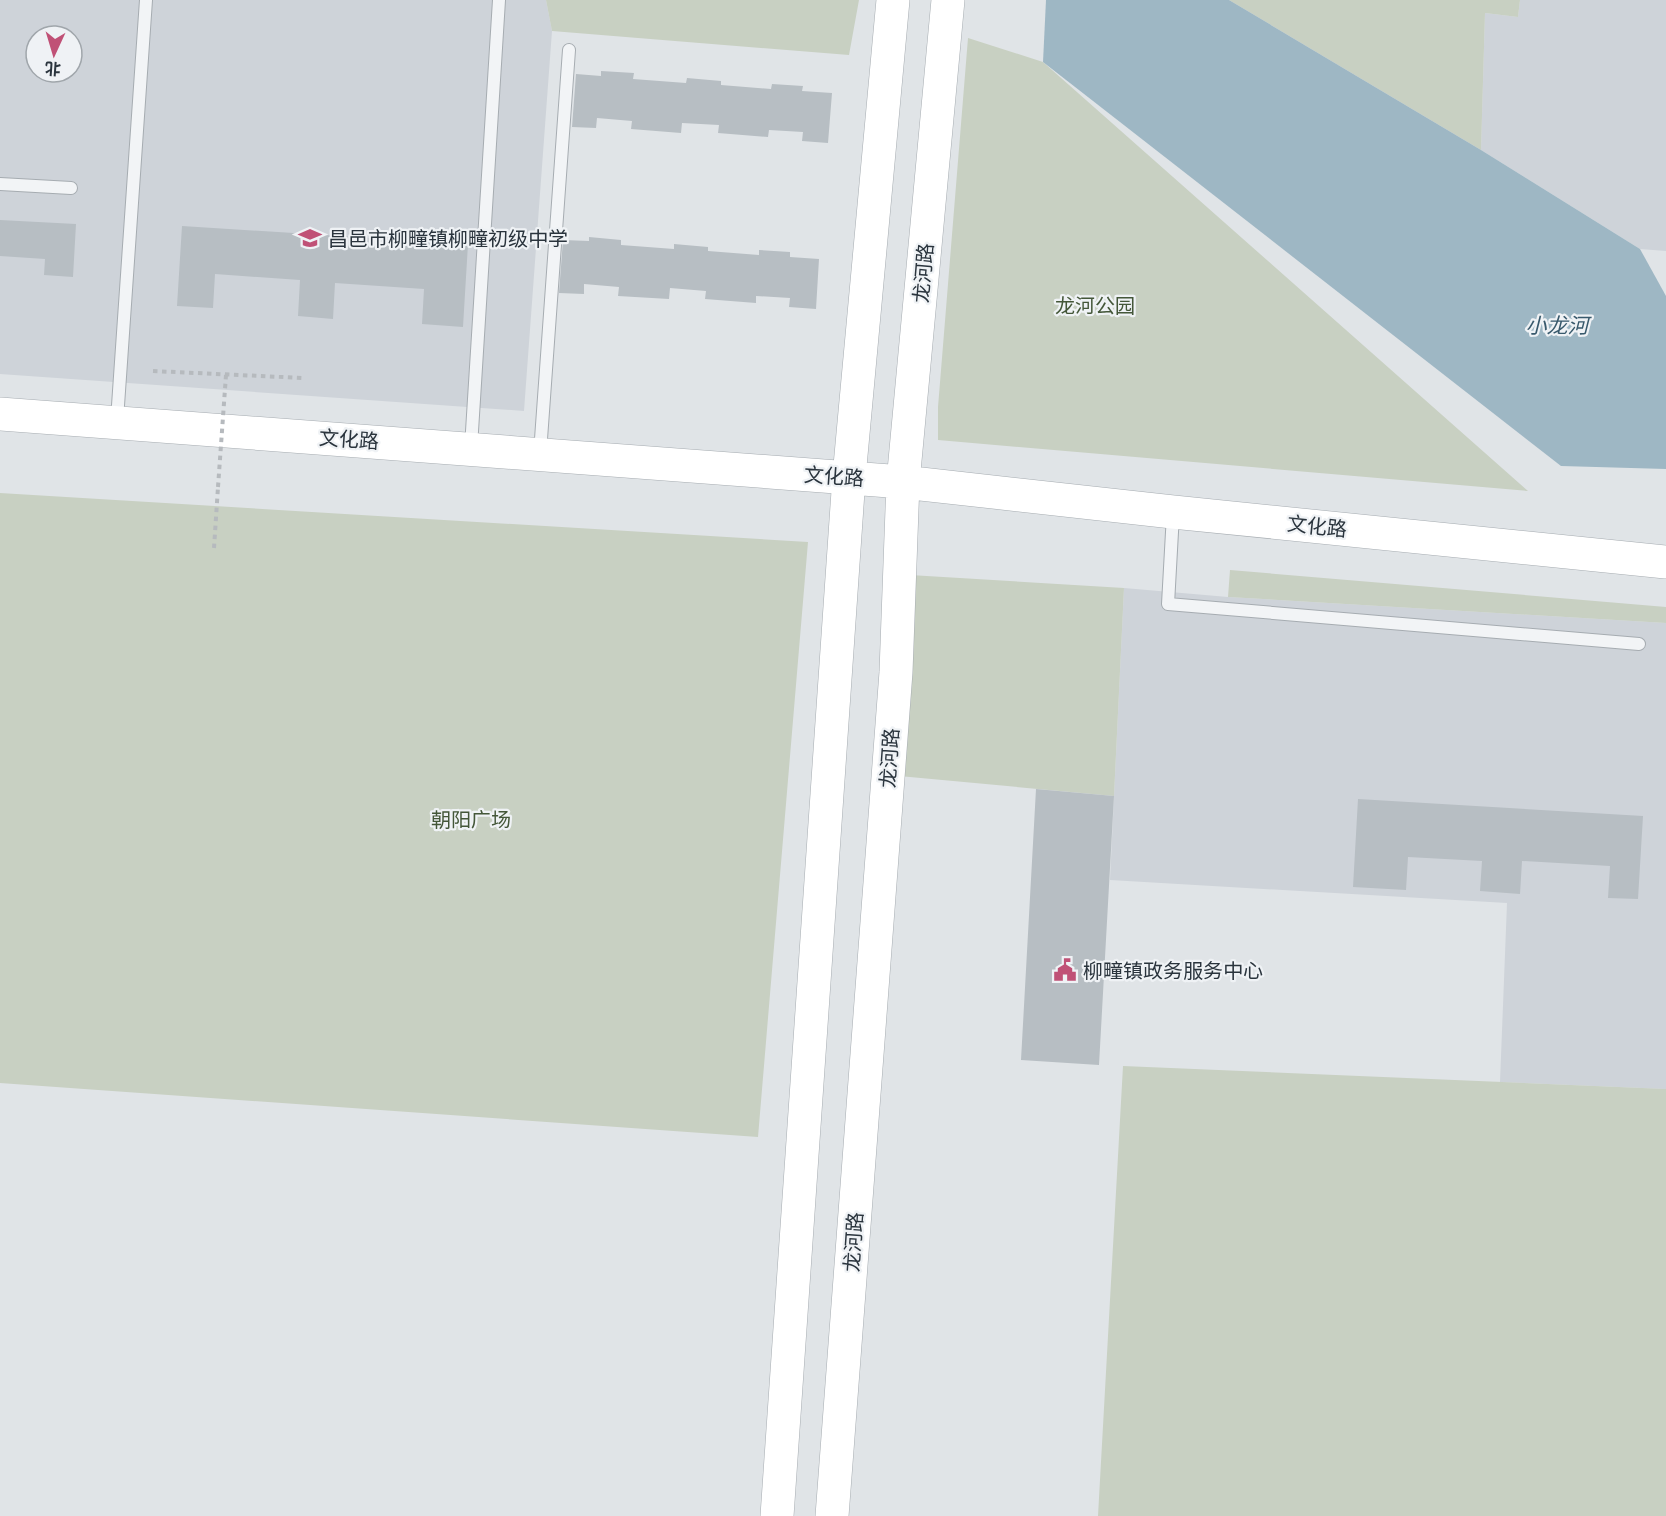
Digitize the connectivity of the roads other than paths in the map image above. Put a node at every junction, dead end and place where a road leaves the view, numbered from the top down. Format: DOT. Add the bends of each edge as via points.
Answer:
graph roads {
  1 [pos="146,0"];
  2 [pos="499,0"];
  3 [pos="893,0"];
  4 [pos="948,0"];
  5 [pos="569,50"];
  6 [pos="0,184"];
  7 [pos="72,188"];
  8 [pos="0,414"];
  9 [pos="117,422"];
  10 [pos="471,448"];
  11 [pos="540,454"];
  12 [pos="849,477"];
  13 [pos="903,482"];
  14 [pos="1173,512"];
  15 [pos="1666,562"];
  16 [pos="1639,644"];
  17 [pos="777,1516"];
  18 [pos="832,1516"];
  1 -- 9 [label="lane"];
  2 -- 10 [label="lane"];
  3 -- 12 [label="main road"];
  4 -- 13 [label="main road, 龙河路"];
  5 -- 11 [label="lane"];
  6 -- 7 [label="lane"];
  8 -- 9 [label="main road, 文化路"];
  9 -- 10 [label="main road, 文化路"];
  10 -- 11 [label="main road, 文化路"];
  11 -- 12 [label="main road, 文化路"];
  12 -- 13 [label="main road, 文化路"];
  12 -- 17 [label="main road"];
  13 -- 14 [label="main road, 文化路"];
  13 -- 18 [label="main road, 龙河路" via="896,672"];
  14 -- 15 [label="main road, 文化路"];
  14 -- 16 [label="lane" via="1168,604"];
}
